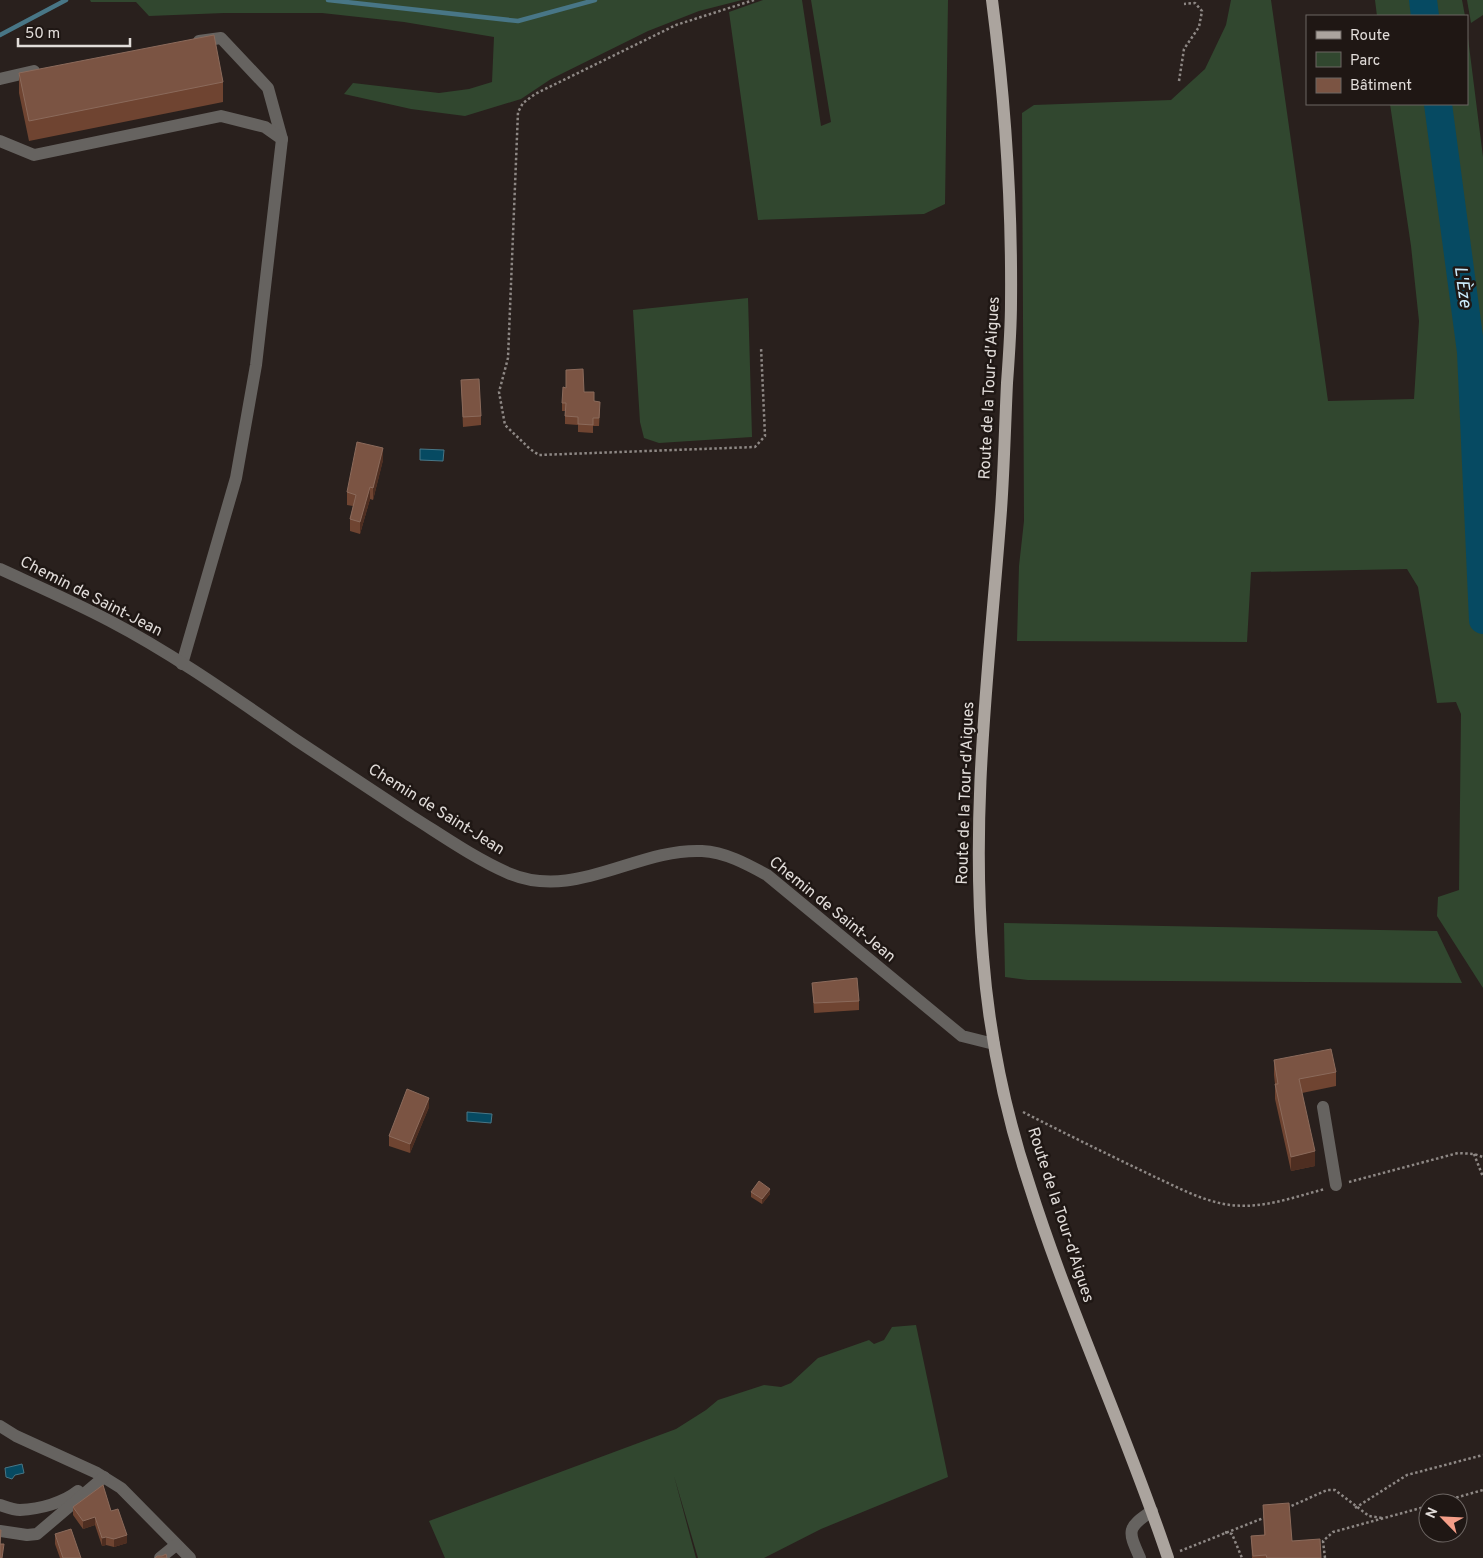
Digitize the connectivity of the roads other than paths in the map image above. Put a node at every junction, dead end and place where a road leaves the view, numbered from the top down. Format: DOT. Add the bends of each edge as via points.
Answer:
graph roads {
  1 [pos="992,0"];
  2 [pos="185,43"];
  3 [pos="48,68"];
  4 [pos="0,79"];
  5 [pos="282,139"];
  6 [pos="0,141"];
  7 [pos="0,569"];
  8 [pos="182,664"];
  9 [pos="994,1044"];
  10 [pos="1323,1107"];
  11 [pos="1336,1186"];
  12 [pos="0,1426"];
  13 [pos="100,1475"];
  14 [pos="0,1505"];
  15 [pos="1152,1511"];
  16 [pos="0,1531"];
  17 [pos="176,1545"];
  18 [pos="1168,1557"];
  19 [pos="160,1558"];
  20 [pos="190,1558"];
  21 [pos="1140,1558"];
  1 -- 9 [label="main road, Route de la Tour-d'Aigues" via="1006,138 1011,305 1001,510 990,624 979,827 978,898"];
  2 -- 5 [label="street" via="221,38 268,88"];
  3 -- 4 [label="street"];
  5 -- 6 [label="street" via="265,127 221,116 34,155"];
  5 -- 8 [label="street" via="256,365 236,478"];
  7 -- 8 [label="street, Chemin de Saint-Jean" via="110,621"];
  8 -- 9 [label="street, Chemin de Saint-Jean" via="456,845 510,874 530,880 571,881 674,852 704,851 746,863 767,875 962,1036"];
  9 -- 15 [label="main road, Route de la Tour-d'Aigues" via="1028,1181 1058,1270"];
  10 -- 11 [label="street"];
  12 -- 13 [label="street"];
  13 -- 14 [label="street" via="65,1500 18,1510"];
  13 -- 16 [label="street" via="37,1534"];
  13 -- 17 [label="street" via="121,1488"];
  15 -- 18 [label="main road, Route de la Tour-d'Aigues"];
  15 -- 21 [label="street" via="1132,1528 1131,1538"];
  17 -- 19 [label="street"];
  17 -- 20 [label="street"];
}
